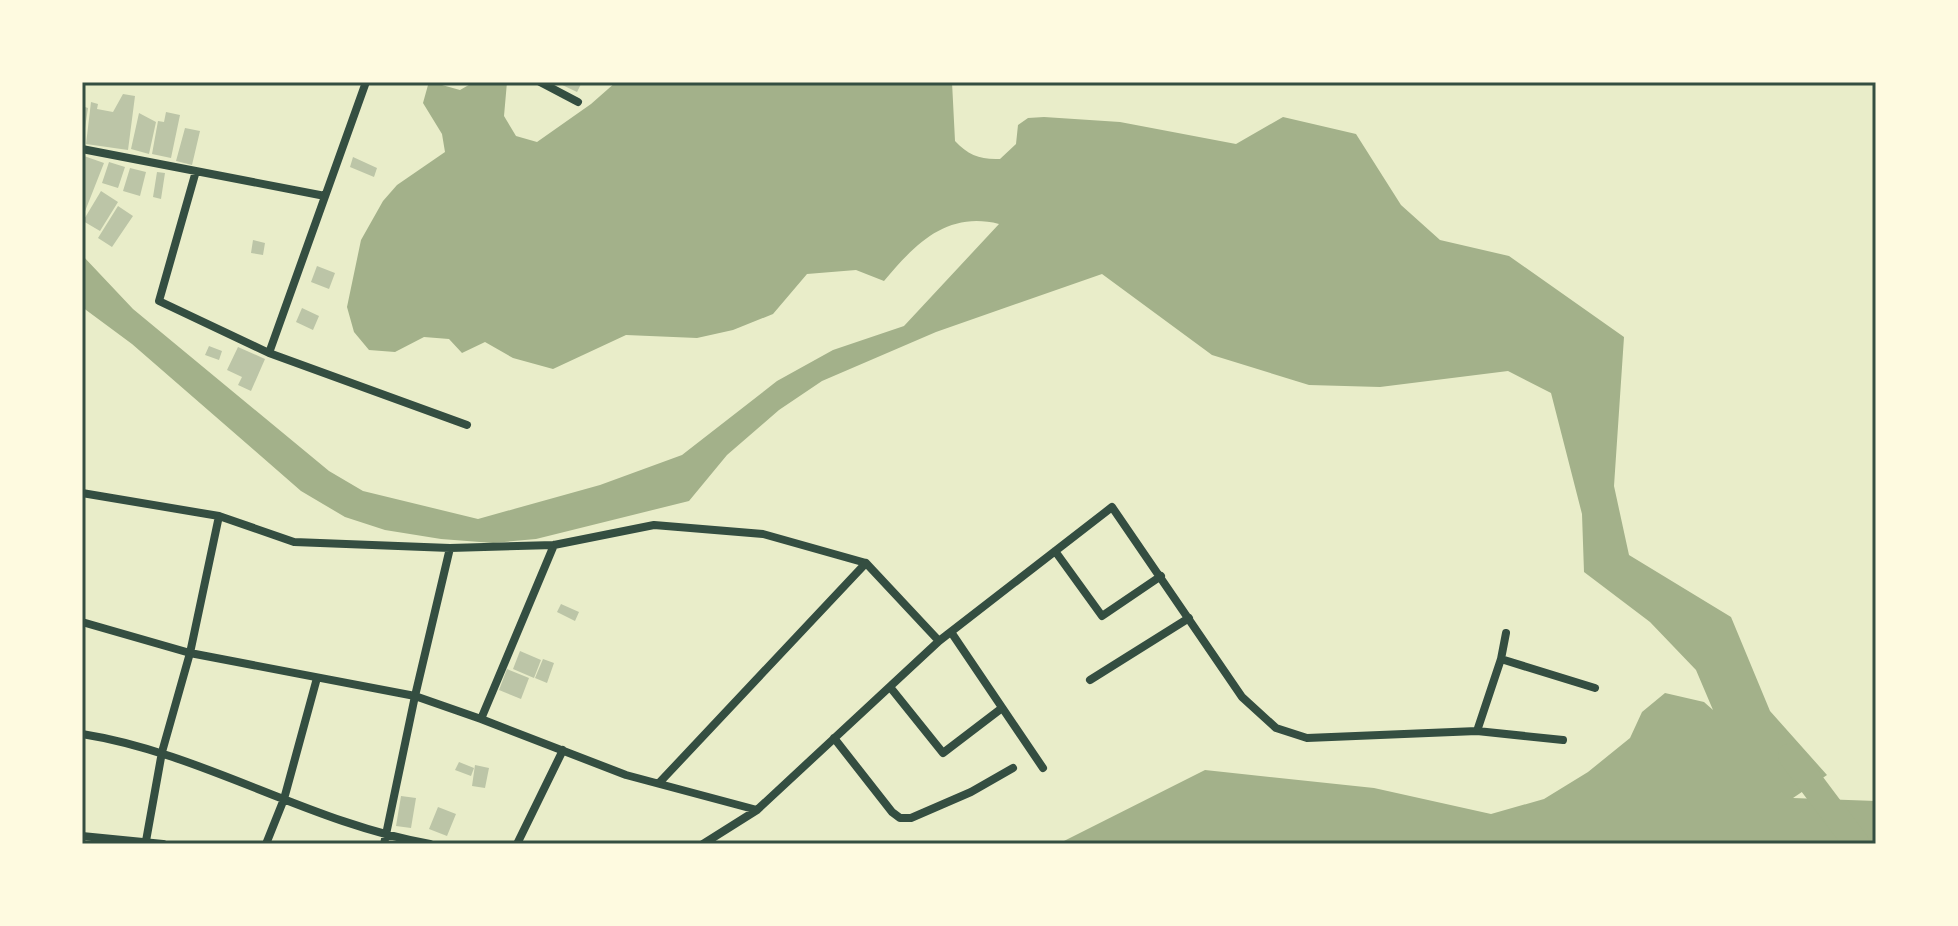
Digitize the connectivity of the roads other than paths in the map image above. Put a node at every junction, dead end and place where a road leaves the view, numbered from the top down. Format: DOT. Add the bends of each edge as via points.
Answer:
graph roads {
  1 [pos="366,82"];
  2 [pos="540,82"];
  3 [pos="578,102"];
  4 [pos="82,149"];
  5 [pos="196,171"];
  6 [pos="325,196"];
  7 [pos="269,353"];
  8 [pos="467,425"];
  9 [pos="82,493"];
  10 [pos="219,516"];
  11 [pos="554,545"];
  12 [pos="450,548"];
  13 [pos="1055,551"];
  14 [pos="866,563"];
  15 [pos="1161,576"];
  16 [pos="1189,618"];
  17 [pos="82,622"];
  18 [pos="951,632"];
  19 [pos="1506,633"];
  20 [pos="939,641"];
  21 [pos="190,653"];
  22 [pos="1501,659"];
  23 [pos="317,678"];
  24 [pos="1090,680"];
  25 [pos="890,687"];
  26 [pos="1595,688"];
  27 [pos="415,696"];
  28 [pos="1002,708"];
  29 [pos="481,719"];
  30 [pos="1477,731"];
  31 [pos="82,734"];
  32 [pos="834,738"];
  33 [pos="1563,740"];
  34 [pos="563,750"];
  35 [pos="162,752"];
  36 [pos="1013,768"];
  37 [pos="1043,768"];
  38 [pos="659,783"];
  39 [pos="284,799"];
  40 [pos="757,810"];
  41 [pos="82,836"];
  42 [pos="385,840"];
  43 [pos="146,841"];
  44 [pos="163,844"];
  45 [pos="266,844"];
  46 [pos="430,844"];
  47 [pos="517,844"];
  48 [pos="703,844"];
  1 -- 6 [label="street"];
  2 -- 3 [label="street"];
  4 -- 5 [label="street"];
  5 -- 6 [label="street"];
  5 -- 7 [label="street" via="159,301"];
  6 -- 7 [label="street"];
  7 -- 8 [label="street"];
  9 -- 10 [label="street"];
  10 -- 12 [label="street" via="294,542"];
  10 -- 21 [label="street"];
  11 -- 12 [label="street"];
  11 -- 14 [label="street" via="654,525 763,534"];
  11 -- 29 [label="street"];
  12 -- 27 [label="street"];
  13 -- 15 [label="street" via="1102,616"];
  13 -- 15 [label="street" via="1112,507"];
  13 -- 18 [label="street"];
  14 -- 20 [label="street"];
  14 -- 38 [label="street"];
  15 -- 16 [label="street"];
  16 -- 24 [label="street"];
  16 -- 30 [label="street" via="1242,697 1276,728 1307,738"];
  17 -- 21 [label="street"];
  18 -- 20 [label="street"];
  18 -- 28 [label="street"];
  19 -- 22 [label="street"];
  20 -- 25 [label="street"];
  21 -- 23 [label="street"];
  21 -- 35 [label="street"];
  22 -- 26 [label="street"];
  22 -- 30 [label="street"];
  23 -- 27 [label="street"];
  23 -- 39 [label="street"];
  25 -- 28 [label="street" via="943,753"];
  25 -- 32 [label="street"];
  27 -- 29 [label="street"];
  27 -- 42 [label="street"];
  28 -- 37 [label="street"];
  29 -- 34 [label="street"];
  30 -- 33 [label="street"];
  31 -- 35 [label="street"];
  32 -- 36 [label="street" via="900,818 971,792"];
  32 -- 40 [label="street"];
  34 -- 38 [label="street"];
  34 -- 47 [label="street"];
  35 -- 39 [label="street"];
  35 -- 43 [label="street"];
  38 -- 40 [label="street"];
  39 -- 42 [label="street"];
  39 -- 45 [label="street"];
  40 -- 48 [label="street"];
  41 -- 43 [label="street"];
  42 -- 46 [label="street"];
  43 -- 44 [label="street"];
}
